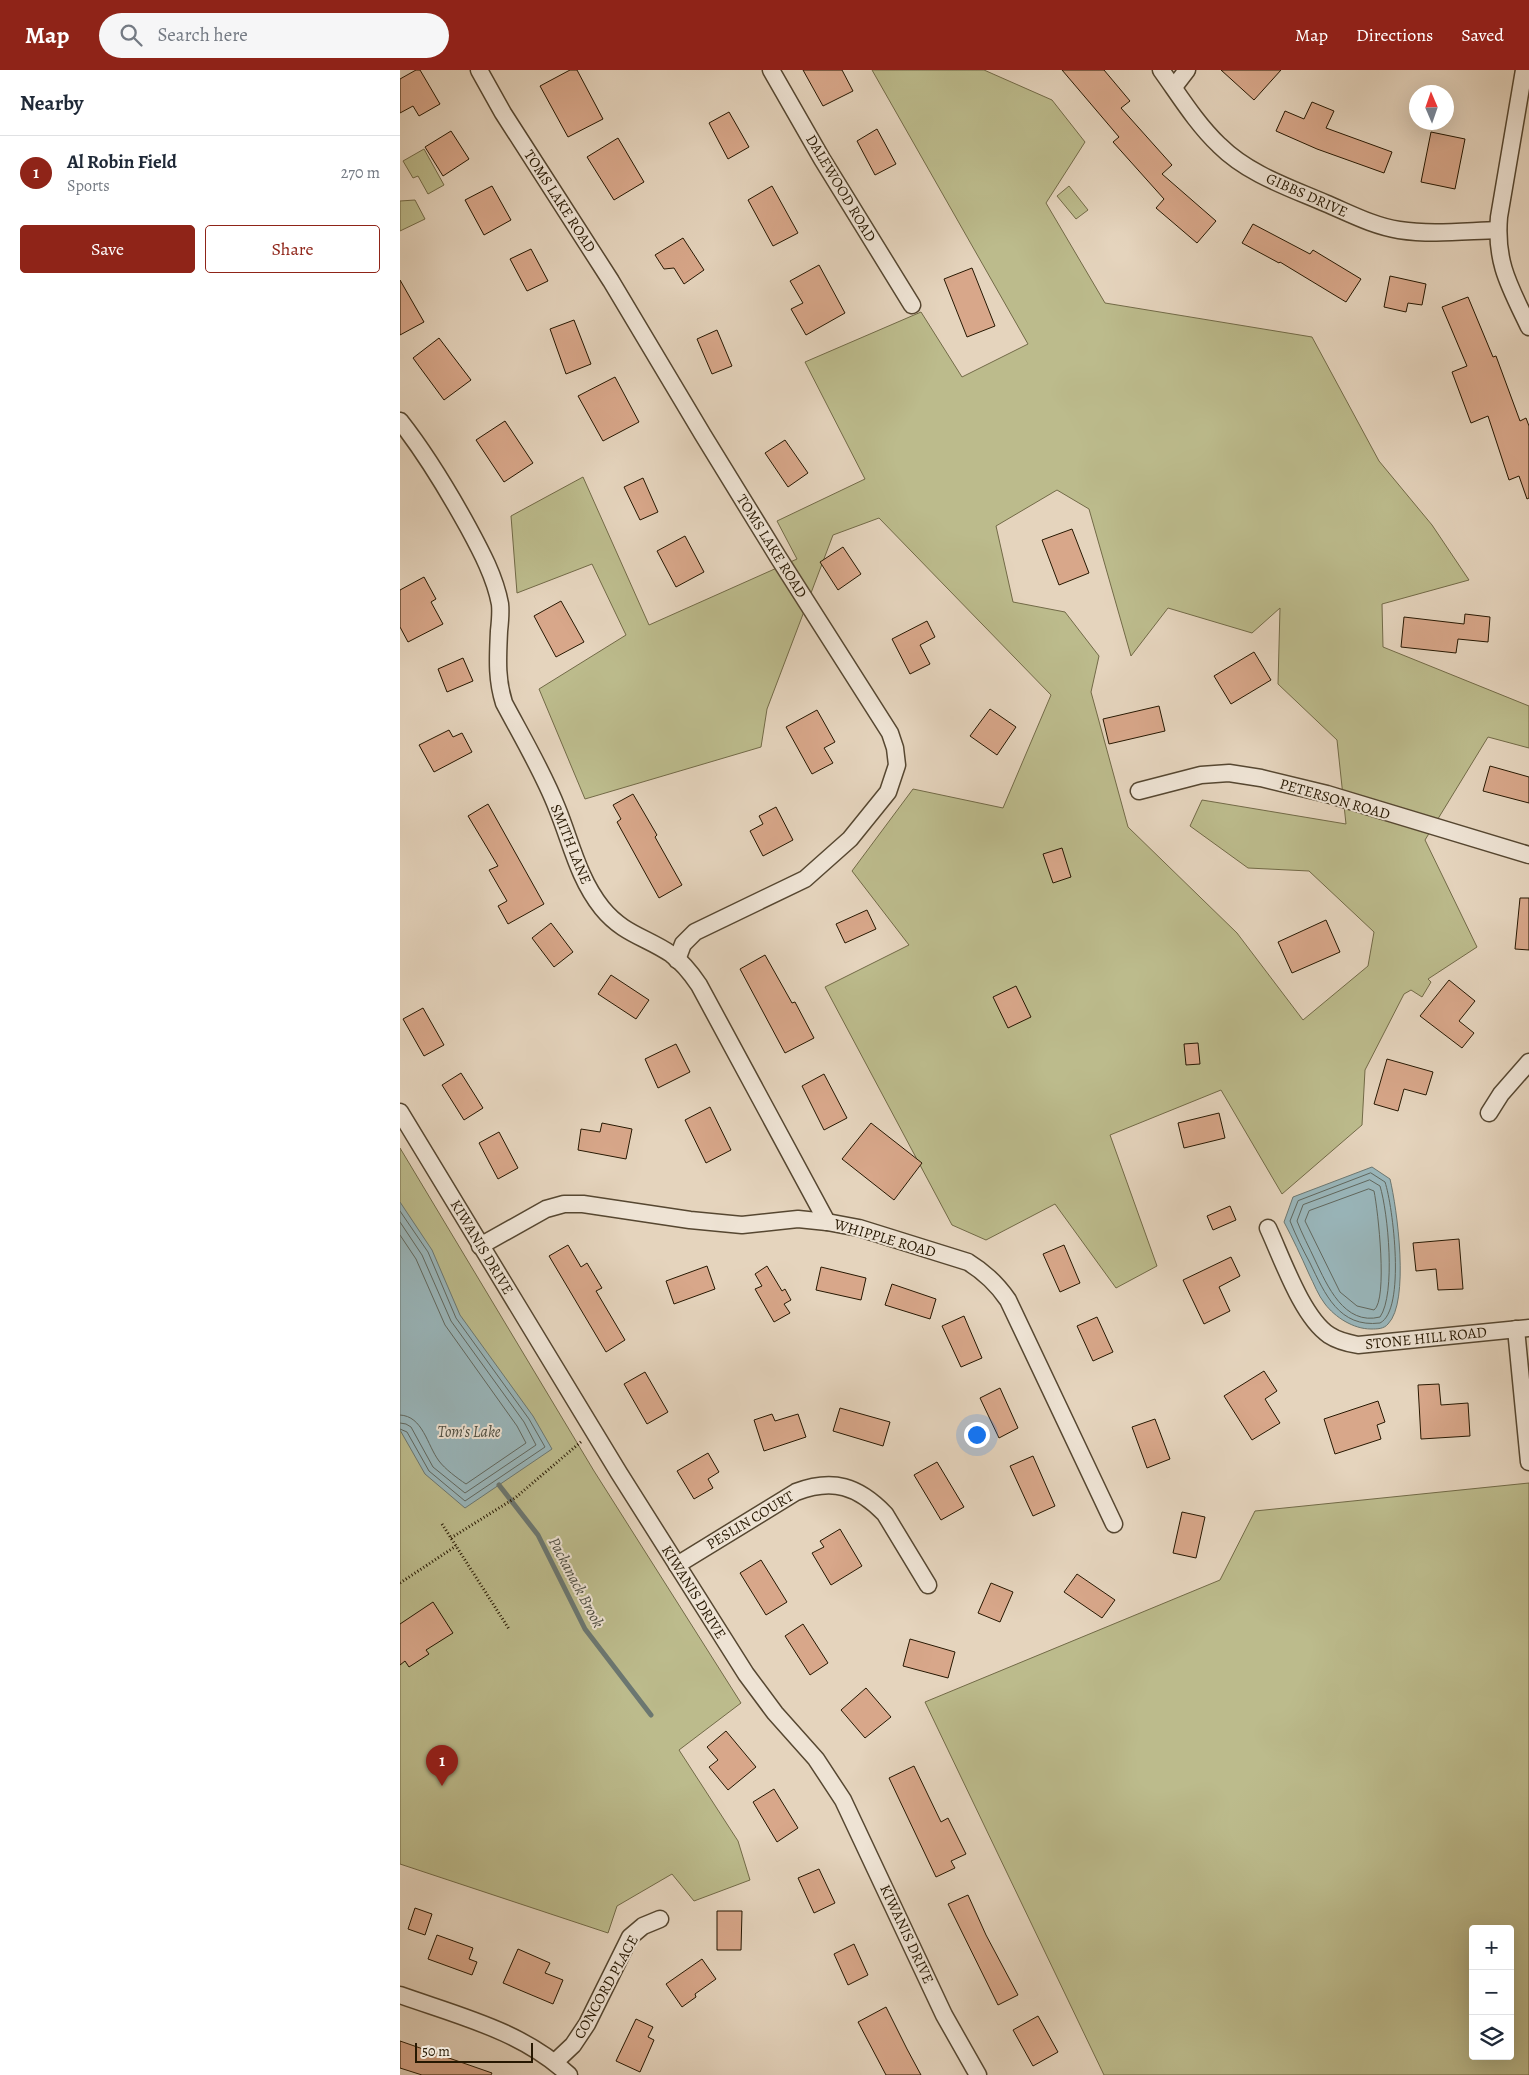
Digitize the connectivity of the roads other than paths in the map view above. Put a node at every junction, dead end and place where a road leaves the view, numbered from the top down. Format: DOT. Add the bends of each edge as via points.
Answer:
graph roads {
  1 [pos="479,70"];
  2 [pos="772,70"];
  3 [pos="1161,70"];
  4 [pos="1187,70"];
  5 [pos="1524,70"];
  6 [pos="1174,88"];
  7 [pos="1498,230"];
  8 [pos="912,305"];
  9 [pos="1529,327"];
  10 [pos="400,420"];
  11 [pos="1139,791"];
  12 [pos="1529,855"];
  13 [pos="677,960"];
  14 [pos="1529,1062"];
  15 [pos="400,1112"];
  16 [pos="1490,1113"];
  17 [pos="827,1222"];
  18 [pos="1268,1228"];
  19 [pos="480,1246"];
  20 [pos="1523,1328"];
  21 [pos="1529,1462"];
  22 [pos="1114,1524"];
  23 [pos="677,1565"];
  24 [pos="928,1585"];
  25 [pos="660,1919"];
  26 [pos="400,1995"];
  27 [pos="555,2062"];
  28 [pos="569,2075"];
  29 [pos="978,2075"];
  1 -- 13 [label="street, TOMS LAKE ROAD" via="890,733 895,748 897,765 888,792 833,855 805,879 696,932 683,944"];
  2 -- 8 [label="street, DALEWOOD ROAD" via="822,159"];
  3 -- 6 [label="street, GIBBS DRIVE"];
  4 -- 6 [label="street"];
  5 -- 7 [label="street"];
  6 -- 7 [label="street, GIBBS DRIVE" via="1219,145 1260,175 1368,222 1397,230 1426,234"];
  7 -- 9 [label="street" via="1499,255 1506,279"];
  10 -- 13 [label="street, SMITH LANE" via="447,489 491,576 500,604 499,688 557,807 582,876 603,909 618,924"];
  11 -- 12 [label="street, PETERSON ROAD" via="1201,775 1229,773 1261,778 1327,794"];
  13 -- 17 [label="street, SMITH LANE" via="699,985"];
  14 -- 16 [label="street" via="1501,1094"];
  15 -- 19 [label="street, KIWANIS DRIVE"];
  17 -- 19 [label="street, WHIPPLE ROAD" via="798,1219 742,1225 564,1204 528,1217"];
  17 -- 22 [label="street, WHIPPLE ROAD" via="859,1228 968,1262 997,1284 1008,1300"];
  18 -- 20 [label="street, STONE HILL ROAD" via="1305,1308 1328,1335 1343,1342 1358,1345"];
  19 -- 23 [label="street, KIWANIS DRIVE"];
  20 -- 21 [label="street"];
  23 -- 24 [label="street, PESLIN COURT" via="796,1492 829,1484 861,1494 885,1514"];
  23 -- 29 [label="street, KIWANIS DRIVE" via="746,1674 816,1759 843,1800 944,2015"];
  25 -- 27 [label="street, CONCORD PLACE" via="643,1926 630,1937 587,2024 573,2045"];
  26 -- 27 [label="street" via="508,2033"];
  27 -- 28 [label="street"];
}
